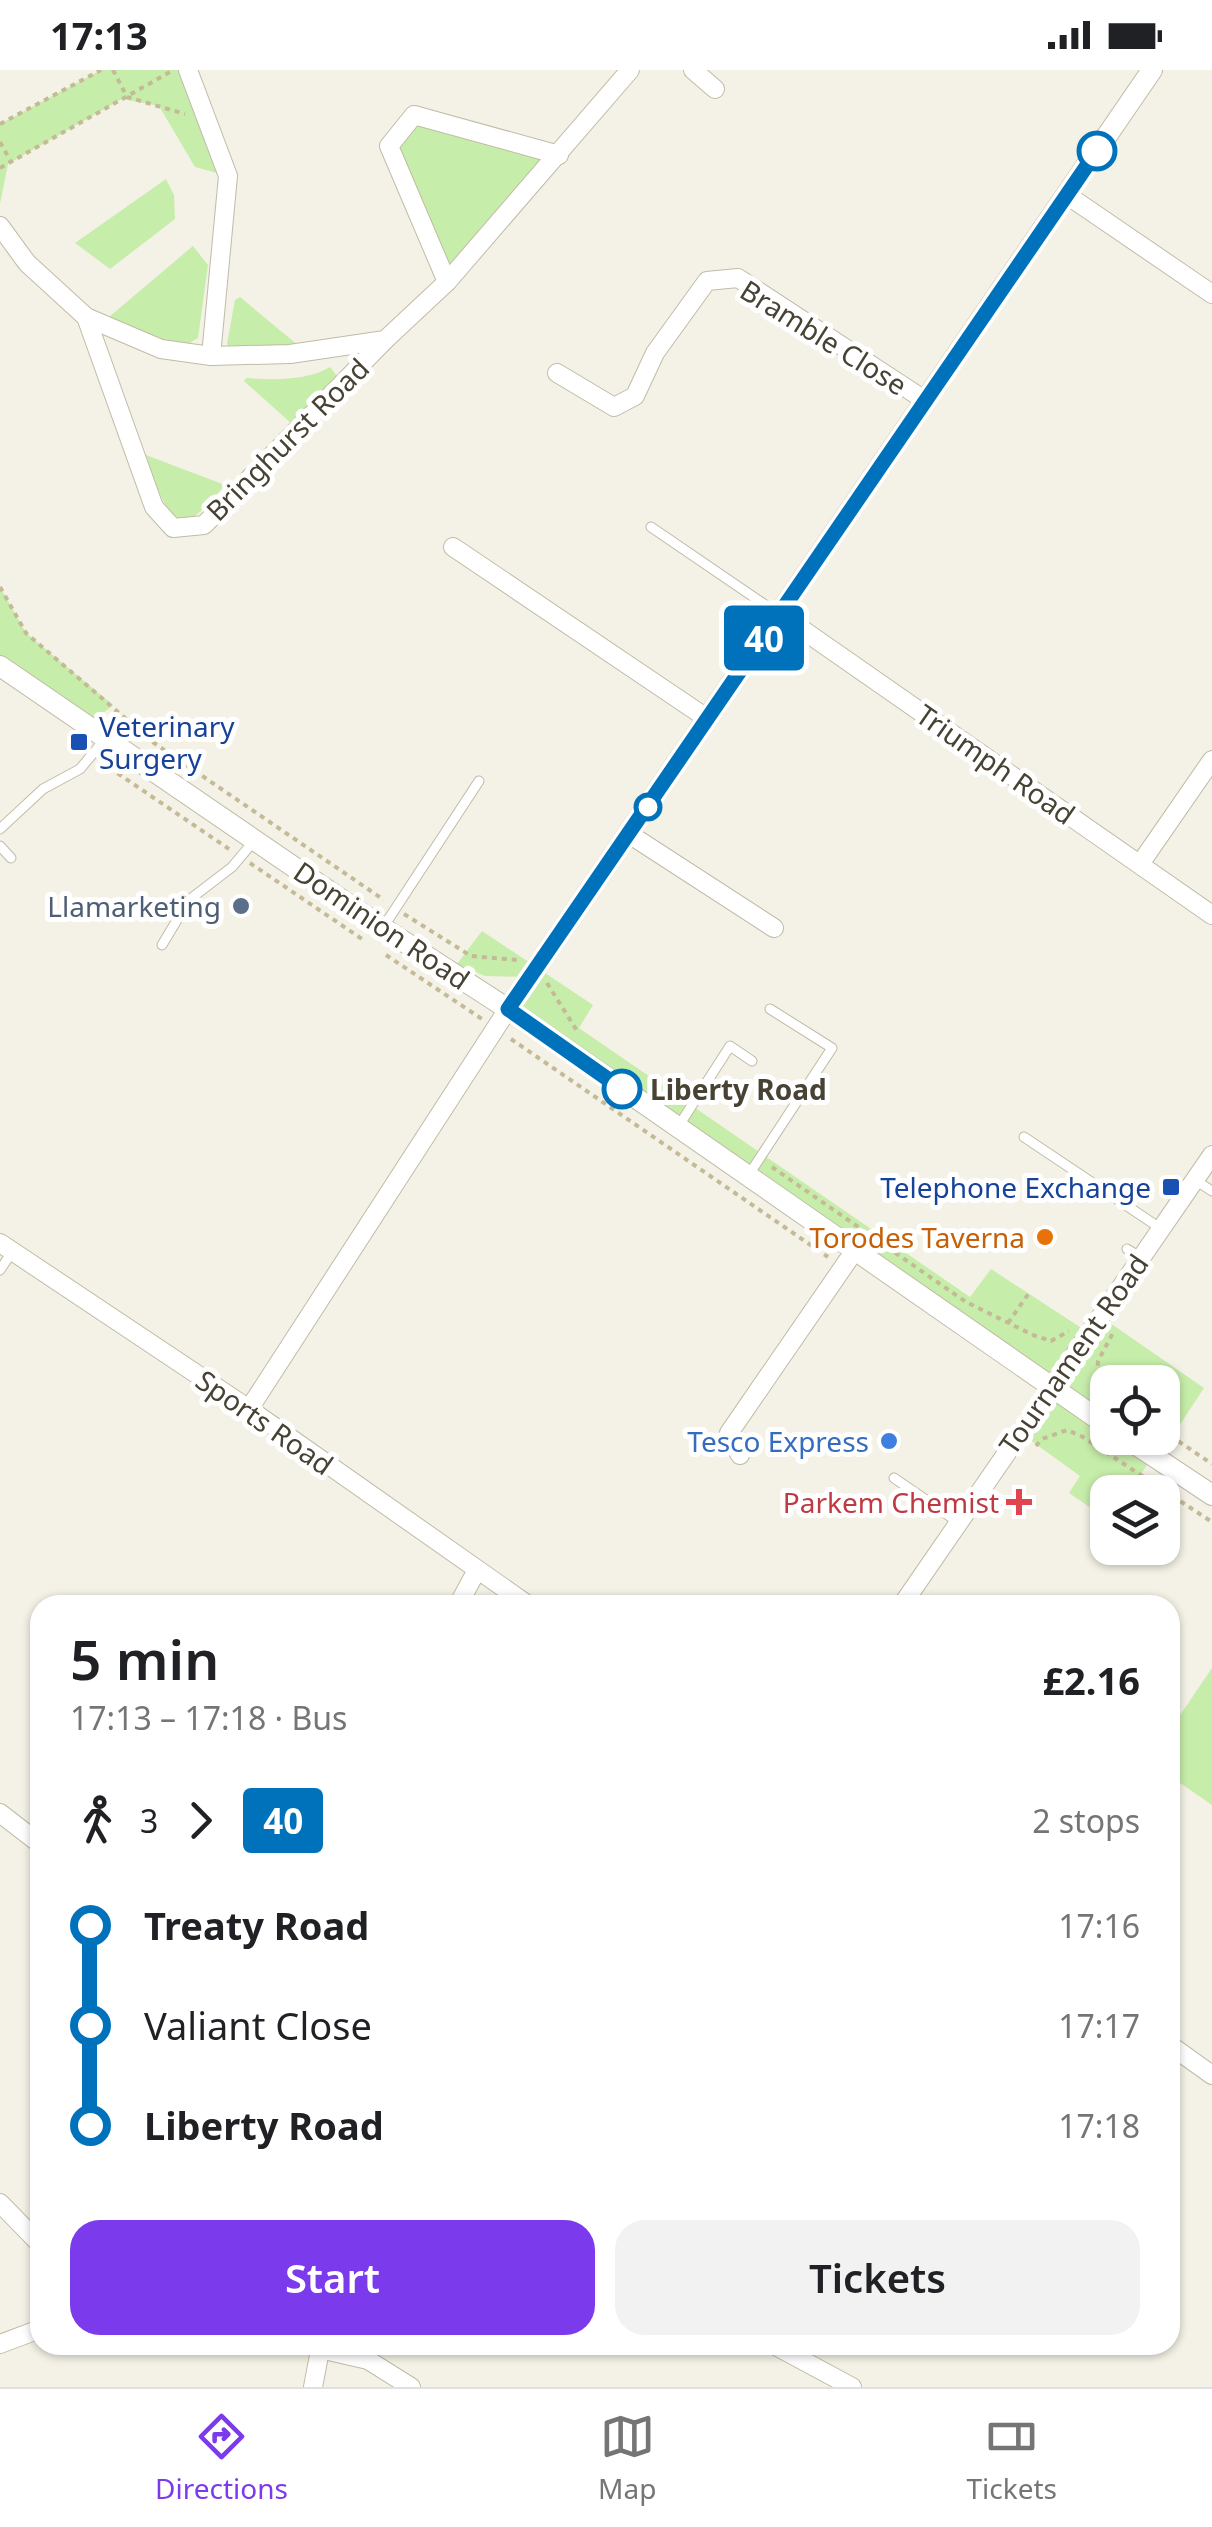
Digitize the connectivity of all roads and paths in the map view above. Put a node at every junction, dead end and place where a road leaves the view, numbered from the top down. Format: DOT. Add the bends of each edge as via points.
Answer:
graph roads {
  1 [pos="100,70"];
  2 [pos="113,70"];
  3 [pos="630,70"];
  4 [pos="693,70"];
  5 [pos="1152,70"];
  6 [pos="188,72"];
  7 [pos="715,88"];
  8 [pos="127,96"];
  9 [pos="208,121"];
  10 [pos="0,124"];
  11 [pos="0,142"];
  12 [pos="558,155"];
  13 [pos="11,162"];
  14 [pos="0,168"];
  15 [pos="1067,195"];
  16 [pos="0,226"];
  17 [pos="447,282"];
  18 [pos="1212,294"];
  19 [pos="86,316"];
  20 [pos="385,340"];
  21 [pos="211,356"];
  22 [pos="557,373"];
  23 [pos="926,401"];
  24 [pos="651,528"];
  25 [pos="454,547"];
  26 [pos="0,587"];
  27 [pos="780,614"];
  28 [pos="0,666"];
  29 [pos="708,719"];
  30 [pos="99,748"];
  31 [pos="1212,760"];
  32 [pos="479,781"];
  33 [pos="0,829"];
  34 [pos="629,834"];
  35 [pos="256,839"];
  36 [pos="0,846"];
  37 [pos="242,857"];
  38 [pos="11,858"];
  39 [pos="1140,864"];
  40 [pos="396,908"];
  41 [pos="1212,915"];
  42 [pos="383,928"];
  43 [pos="774,928"];
  44 [pos="364,940"];
  45 [pos="162,945"];
  46 [pos="380,951"];
  47 [pos="538,968"];
  48 [pos="508,1009"];
  49 [pos="770,1009"];
  50 [pos="496,1029"];
  51 [pos="594,1044"];
  52 [pos="752,1061"];
  53 [pos="677,1127"];
  54 [pos="1024,1137"];
  55 [pos="1212,1155"];
  56 [pos="754,1167"];
  57 [pos="1194,1180"];
  58 [pos="1212,1192"];
  59 [pos="1160,1228"];
  60 [pos="6,1247"];
  61 [pos="850,1259"];
  62 [pos="0,1270"];
  63 [pos="1029,1293"];
  64 [pos="1008,1323"];
  65 [pos="1076,1324"];
  66 [pos="1116,1327"];
  67 [pos="1098,1365"];
  68 [pos="1052,1388"];
  69 [pos="249,1409"];
  70 [pos="1090,1414"];
  71 [pos="1180,1442"];
  72 [pos="1036,1446"];
  73 [pos="740,1455"];
  74 [pos="1152,1455"];
  75 [pos="1212,1464"];
  76 [pos="894,1478"];
  77 [pos="1212,1495"];
  78 [pos="958,1522"];
  79 [pos="1212,1522"];
  80 [pos="477,1570"];
  81 [pos="463,1595"];
  82 [pos="513,1595"];
  83 [pos="909,1595"];
  84 [pos="0,1813"];
  85 [pos="30,1836"];
  86 [pos="1180,2052"];
  87 [pos="1212,2074"];
  88 [pos="0,2203"];
  89 [pos="30,2234"];
  90 [pos="30,2333"];
  91 [pos="0,2344"];
  92 [pos="319,2355"];
  93 [pos="350,2355"];
  94 [pos="793,2355"];
  95 [pos="313,2387"];
  96 [pos="411,2387"];
  97 [pos="852,2387"];
  1 -- 10 [label="path"];
  2 -- 8 [label="path"];
  3 -- 12 [label="street, Bringhurst Road"];
  4 -- 7 [label="street"];
  5 -- 15 [label="street"];
  6 -- 8 [label="path"];
  6 -- 9 [label="street"];
  8 -- 9 [label="path"];
  8 -- 13 [label="path"];
  9 -- 21 [label="street" via="228,176"];
  11 -- 13 [label="path"];
  12 -- 17 [label="street, Bringhurst Road" via="497,214"];
  12 -- 17 [label="street" via="414,115 390,146"];
  13 -- 14 [label="path"];
  15 -- 18 [label="street"];
  15 -- 23 [label="street"];
  16 -- 19 [label="street, Bringhurst Road" via="27,263"];
  17 -- 20 [label="street, Bringhurst Road"];
  19 -- 20 [label="street, Bringhurst Road" via="154,507 173,528 204,525"];
  19 -- 21 [label="street, Bringhurst Road" via="161,349"];
  20 -- 21 [label="street, Bringhurst Road" via="290,354"];
  22 -- 23 [label="street, Bramble Close" via="614,406 635,396 654,353 707,281 738,278"];
  23 -- 27 [label="street"];
  24 -- 27 [label="lane"];
  25 -- 29 [label="street"];
  26 -- 40 [label="path" via="26,633 154,743"];
  27 -- 29 [label="street"];
  27 -- 39 [label="street, Triumph Road"];
  28 -- 30 [label="street, Dominion Road"];
  29 -- 34 [label="street"];
  30 -- 33 [label="lane"];
  30 -- 35 [label="street, Dominion Road"];
  30 -- 37 [label="path"];
  31 -- 39 [label="street"];
  32 -- 40 [label="lane"];
  34 -- 43 [label="street"];
  34 -- 47 [label="street"];
  35 -- 37 [label="lane"];
  35 -- 42 [label="street, Dominion Road"];
  36 -- 38 [label="lane"];
  37 -- 44 [label="path"];
  37 -- 45 [label="lane" via="189,900"];
  39 -- 41 [label="street, Triumph Road"];
  40 -- 42 [label="lane"];
  40 -- 47 [label="path" via="471,956"];
  42 -- 48 [label="street, Dominion Road"];
  46 -- 50 [label="path"];
  47 -- 48 [label="street"];
  47 -- 51 [label="path" via="578,1033"];
  48 -- 50 [label="street"];
  48 -- 53 [label="street, Dominion Road"];
  49 -- 56 [label="lane" via="832,1048"];
  50 -- 61 [label="path"];
  50 -- 69 [label="street"];
  52 -- 53 [label="lane" via="730,1046"];
  53 -- 56 [label="street, Dominion Road"];
  54 -- 59 [label="lane"];
  55 -- 57 [label="street, Tournament Road"];
  56 -- 61 [label="street, Dominion Road"];
  56 -- 64 [label="path"];
  57 -- 58 [label="lane"];
  57 -- 59 [label="street, Tournament Road"];
  59 -- 68 [label="street, Tournament Road" via="1133,1253"];
  60 -- 62 [label="lane"];
  60 -- 69 [label="street, Sports Road"];
  61 -- 68 [label="street, Dominion Road"];
  61 -- 73 [label="street" via="728,1433"];
  63 -- 64 [label="path"];
  64 -- 65 [label="path" via="1051,1340"];
  66 -- 67 [label="path"];
  68 -- 70 [label="street, Dominion Road"];
  68 -- 78 [label="street, Tournament Road"];
  69 -- 80 [label="street, Sports Road"];
  71 -- 75 [label="path"];
  72 -- 79 [label="path" via="1066,1430 1083,1437"];
  74 -- 77 [label="street"];
  76 -- 78 [label="lane"];
  78 -- 83 [label="street, Tournament Road"];
  80 -- 81 [label="street"];
  80 -- 82 [label="street, Sports Road"];
  84 -- 85 [label="street"];
  86 -- 87 [label="street"];
  88 -- 89 [label="street"];
  90 -- 91 [label="street"];
  92 -- 95 [label="street"];
  93 -- 96 [label="street"];
  94 -- 97 [label="street"];
}
